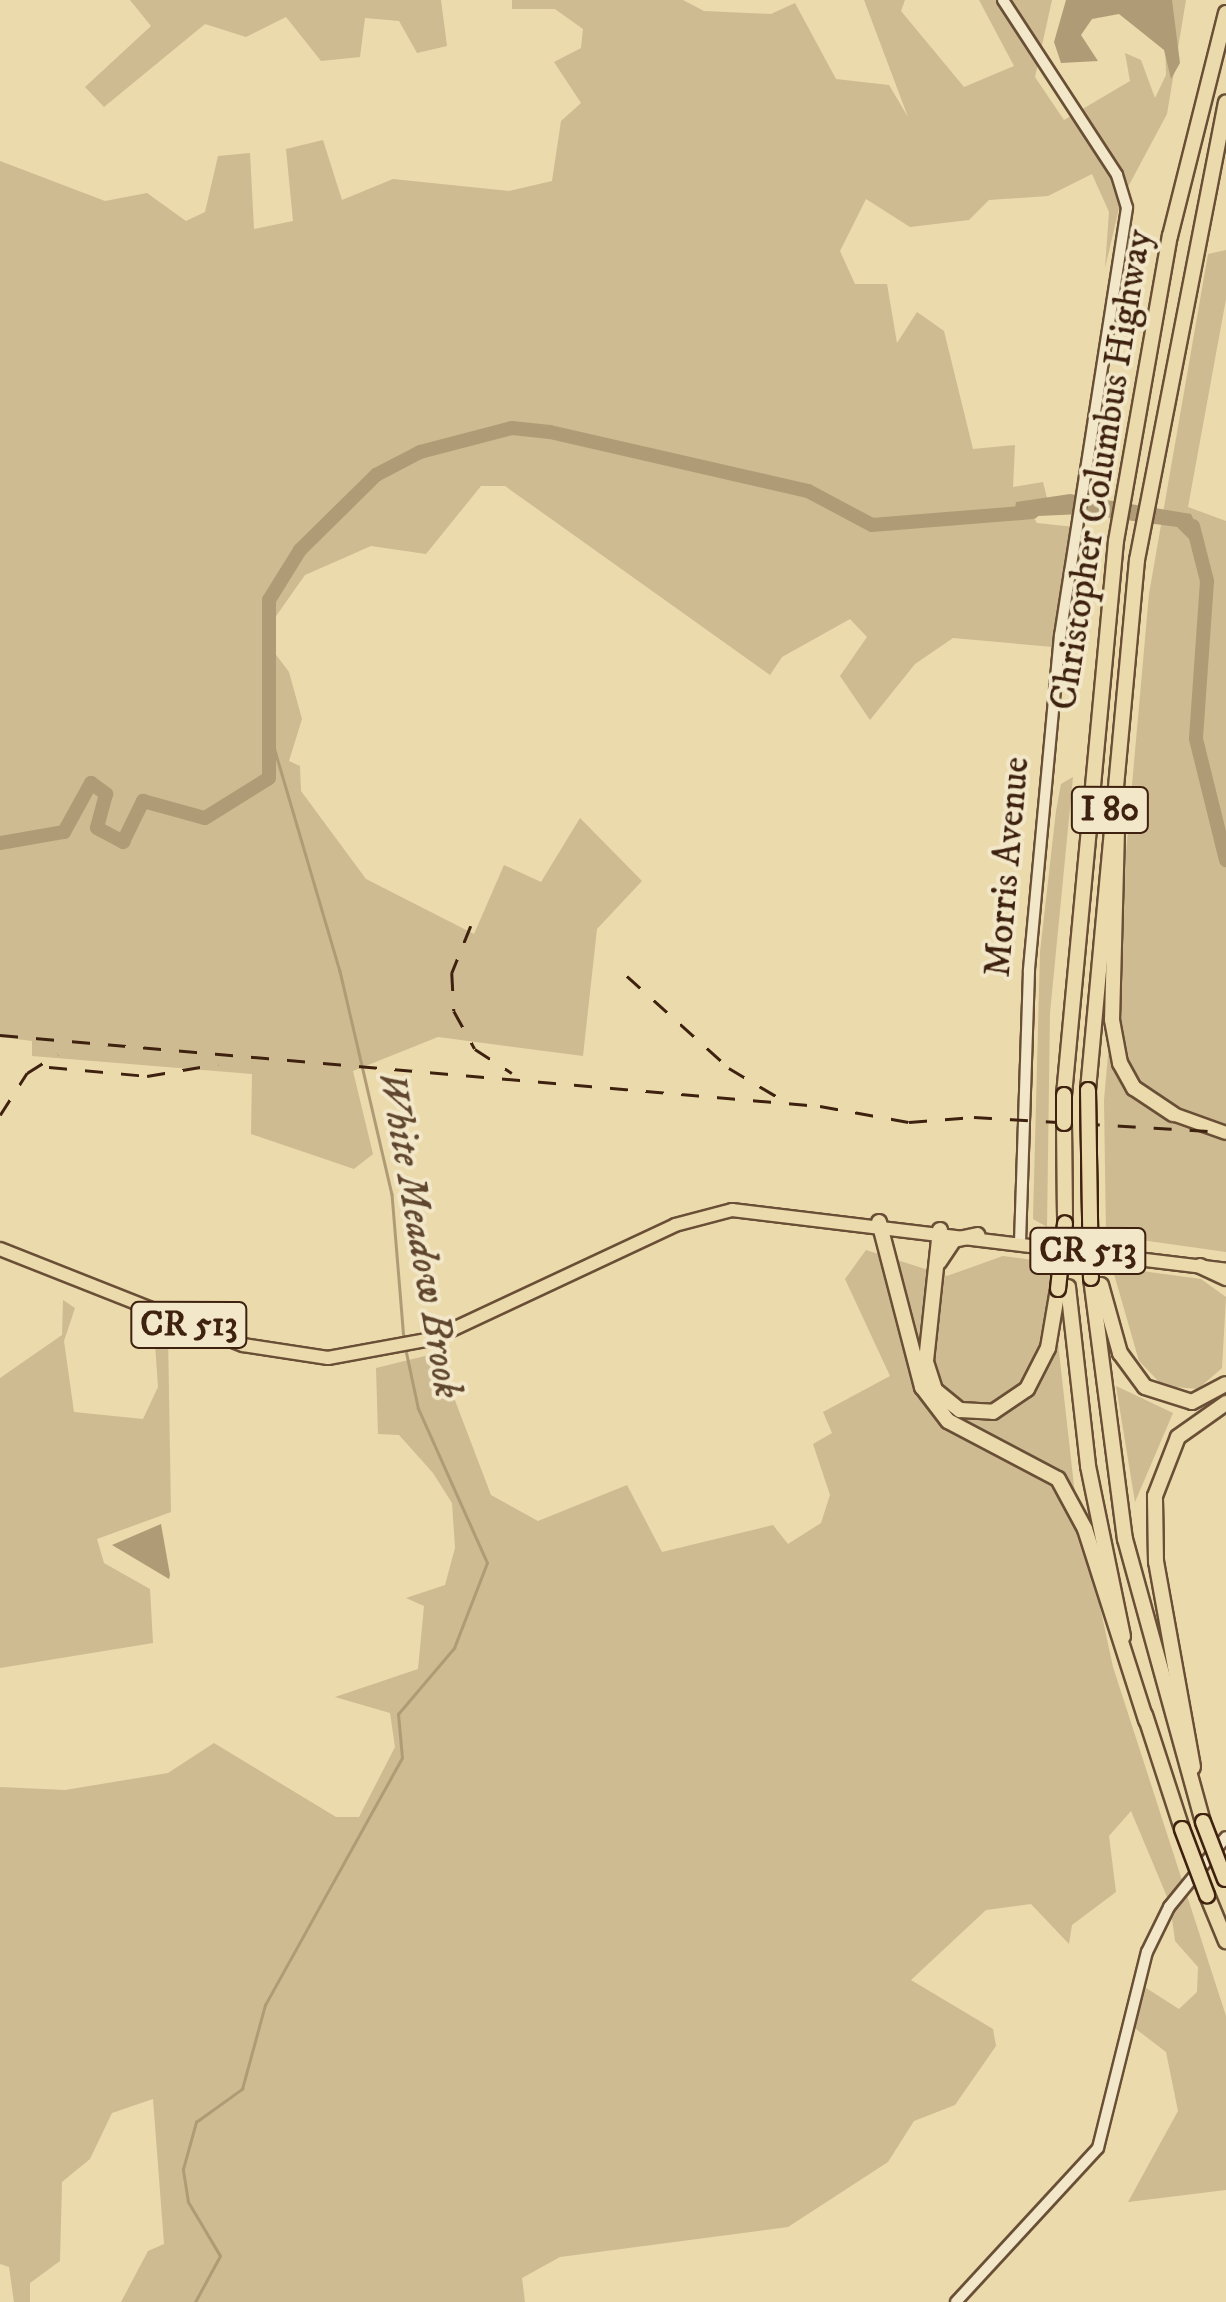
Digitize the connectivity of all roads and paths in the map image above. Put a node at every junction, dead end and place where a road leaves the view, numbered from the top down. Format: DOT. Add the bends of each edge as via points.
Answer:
graph roads {
  1 [pos="1003,0"];
  2 [pos="1226,13"];
  3 [pos="1226,103"];
  4 [pos="1121,698"];
  5 [pos="1173,1114"];
  6 [pos="1226,1133"];
  7 [pos="879,1222"];
  8 [pos="940,1230"];
  9 [pos="977,1235"];
  10 [pos="1020,1242"];
  11 [pos="0,1249"];
  12 [pos="1200,1266"];
  13 [pos="1226,1270"];
  14 [pos="936,1272"];
  15 [pos="1226,1278"];
  16 [pos="1096,1282"];
  17 [pos="1063,1288"];
  18 [pos="1226,1384"];
  19 [pos="1226,1403"];
  20 [pos="1146,1720"];
  21 [pos="1200,1814"];
  22 [pos="1226,1837"];
  23 [pos="1225,1880"];
  24 [pos="1226,1941"];
  25 [pos="956,2302"];
  1 -- 10 [label="street, Morris Avenue" via="1117,175 1127,208 1079,494 1028,971"];
  2 -- 17 [label="highway, Christopher Columbus Highway / I 80, bridge" via="1170,236 1116,541 1064,1095"];
  3 -- 4 [label="highway, Christopher Columbus Highway / I 80" via="1145,504"];
  4 -- 5 [label="highway" via="1112,1020 1127,1077"];
  4 -- 16 [label="highway, Christopher Columbus Highway / I 80, bridge" via="1088,1090"];
  5 -- 6 [label="main road"];
  7 -- 8 [label="main road, CR 513"];
  7 -- 11 [label="main road, CR 513" via="770,1208 707,1214 415,1344 328,1358 253,1348"];
  7 -- 20 [label="highway" via="922,1387 948,1420 1058,1480 1086,1529"];
  8 -- 9 [label="main road, CR 513"];
  8 -- 14 [label="highway"];
  9 -- 10 [label="main road, CR 513"];
  9 -- 14 [label="highway" via="948,1245"];
  10 -- 12 [label="main road, CR 513"];
  12 -- 13 [label="main road, CR 513"];
  12 -- 15 [label="highway"];
  14 -- 17 [label="highway" via="927,1371 942,1397 976,1414 1007,1405 1035,1378"];
  16 -- 18 [label="highway" via="1120,1353 1145,1387 1192,1402"];
  16 -- 21 [label="highway" via="1128,1553"];
  17 -- 20 [label="highway" via="1098,1521"];
  19 -- 21 [label="highway" via="1178,1437 1155,1496 1156,1562"];
  20 -- 24 [label="highway, bridge"];
  21 -- 23 [label="highway, bridge"];
  22 -- 25 [label="street" via="1168,1907 1147,1952 1098,2148"];
}
